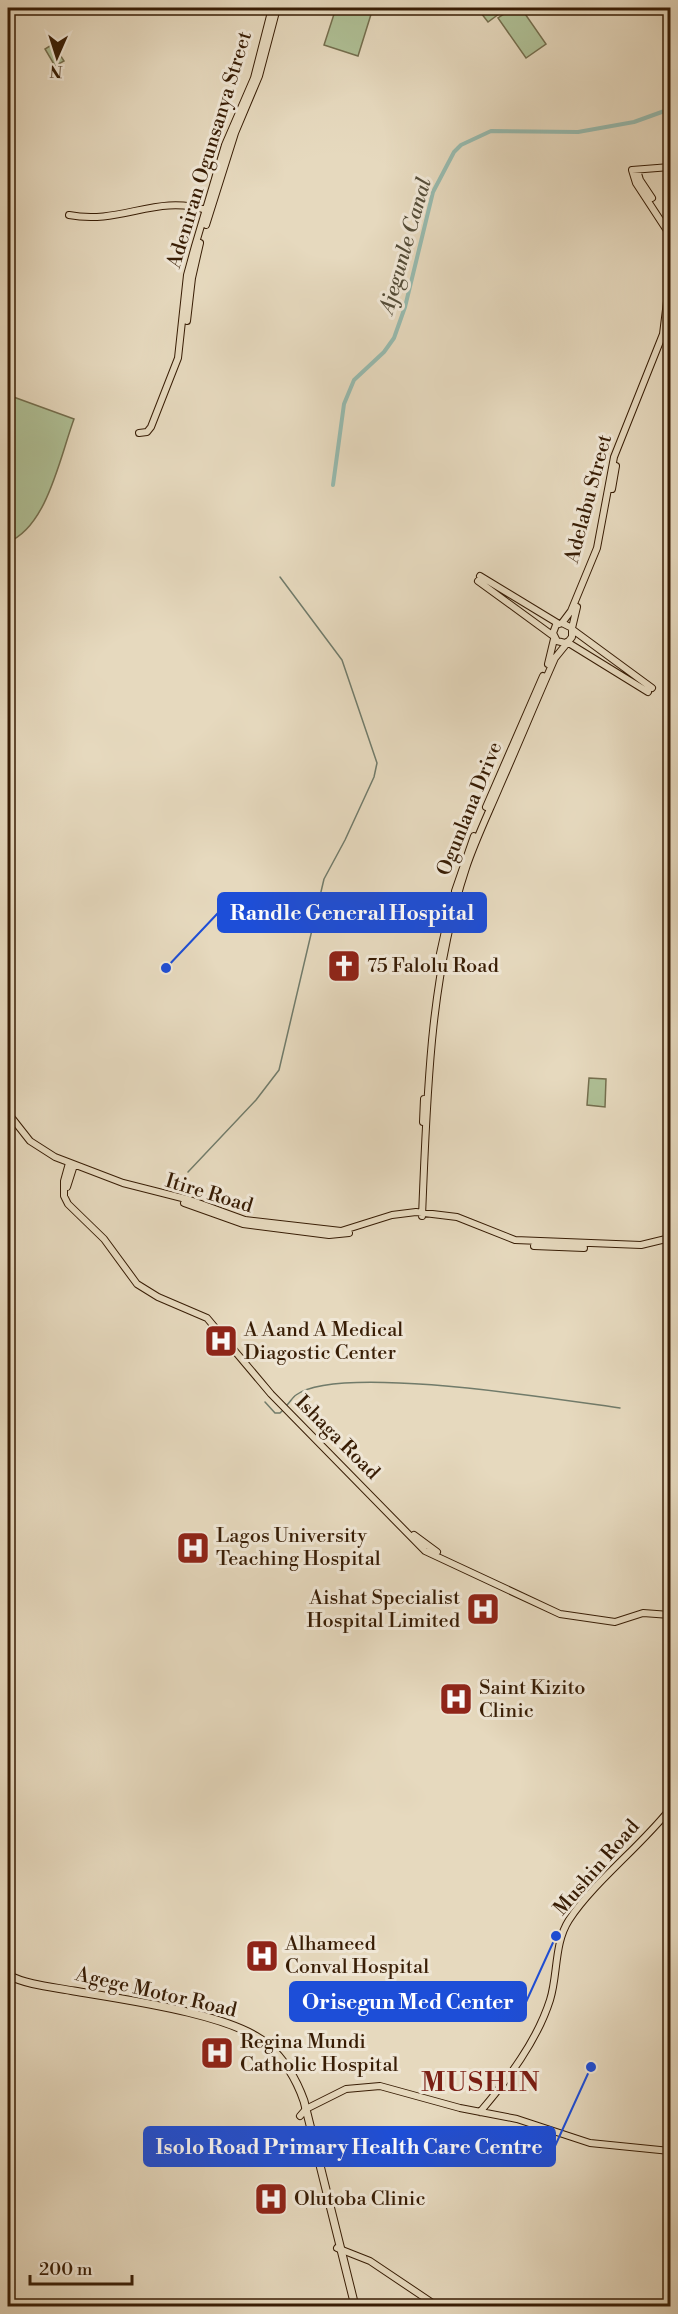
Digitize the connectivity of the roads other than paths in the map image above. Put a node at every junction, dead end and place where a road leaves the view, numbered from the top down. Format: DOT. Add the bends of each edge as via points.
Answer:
graph roads {
  1 [pos="272,8"];
  2 [pos="277,8"];
  3 [pos="670,167"];
  4 [pos="635,170"];
  5 [pos="206,210"];
  6 [pos="69,215"];
  7 [pos="670,226"];
  8 [pos="670,235"];
  9 [pos="670,277"];
  10 [pos="670,316"];
  11 [pos="139,433"];
  12 [pos="147,436"];
  13 [pos="560,623"];
  14 [pos="572,629"];
  15 [pos="554,637"];
  16 [pos="566,643"];
  17 [pos="8,1113"];
  18 [pos="8,1117"];
  19 [pos="71,1166"];
  20 [pos="420,1215"];
  21 [pos="670,1240"];
  22 [pos="670,1614"];
  23 [pos="670,1809"];
  24 [pos="8,1975"];
  25 [pos="8,1980"];
  26 [pos="305,2112"];
  27 [pos="480,2112"];
  28 [pos="660,2152"];
  29 [pos="670,2153"];
  30 [pos="339,2248"];
  31 [pos="353,2307"];
  32 [pos="437,2307"];
  1 -- 5 [label="main road, Adeniran Ogunsanya Street" via="254,78 225,145"];
  2 -- 12 [label="main road, Adeniran Ogunsanya Street" via="259,76 227,154 199,247 182,358 155,428"];
  3 -- 4 [label="main road"];
  4 -- 7 [label="main road"];
  4 -- 8 [label="main road" via="636,183"];
  5 -- 6 [label="main road" via="171,203 109,218"];
  5 -- 11 [label="main road, Adeniran Ogunsanya Street" via="187,275 178,358 151,427"];
  9 -- 13 [label="main road, Adelabu Street" via="663,334 614,457 597,548 571,611"];
  10 -- 14 [label="main road, Adelabu Street" via="658,358 618,458 602,545 574,612"];
  13 -- 14 [label="main road"];
  13 -- 15 [label="main road" via="553,630"];
  13 -- 15 [label="main road" via="479,579"];
  14 -- 16 [label="main road" via="573,637"];
  14 -- 16 [label="main road" via="650,690"];
  15 -- 16 [label="main road"];
  15 -- 20 [label="main road, Ogunlana Drive" via="550,657 463,863 446,923 434,979 428,1037"];
  16 -- 20 [label="main road, Ogunlana Drive" via="555,658 478,835 450,924 433,1020"];
  17 -- 19 [label="main road, Itire Road" via="30,1141"];
  18 -- 19 [label="main road, Itire Road" via="37,1151"];
  19 -- 20 [label="main road, Itire Road" via="245,1220 341,1231 392,1215"];
  19 -- 22 [label="main road, Ishaga Road" via="64,1189 68,1204 104,1239 137,1284 207,1317 278,1399 425,1551 560,1614 615,1622 643,1613"];
  20 -- 21 [label="main road, Itire Road" via="457,1217 507,1239 533,1244 641,1245"];
  23 -- 27 [label="main road, Mushin Road" via="569,1920 543,2017 515,2067"];
  24 -- 26 [label="highway, Agege Motor Road" via="44,1986 192,2014 249,2032 285,2062 296,2080"];
  25 -- 26 [label="highway, Agege Motor Road" via="35,1989 147,2008 234,2029 276,2057 294,2083"];
  26 -- 27 [label="main road" via="352,2087 373,2085"];
  26 -- 28 [label="main road" via="354,2090 387,2089 459,2111 511,2120 588,2146"];
  26 -- 30 [label="highway, Agege Motor Road"];
  27 -- 28 [label="main road" via="517,2119 590,2143"];
  28 -- 29 [label="main road"];
  30 -- 31 [label="highway, Agege Motor Road"];
  30 -- 32 [label="main road" via="370,2261"];
}
